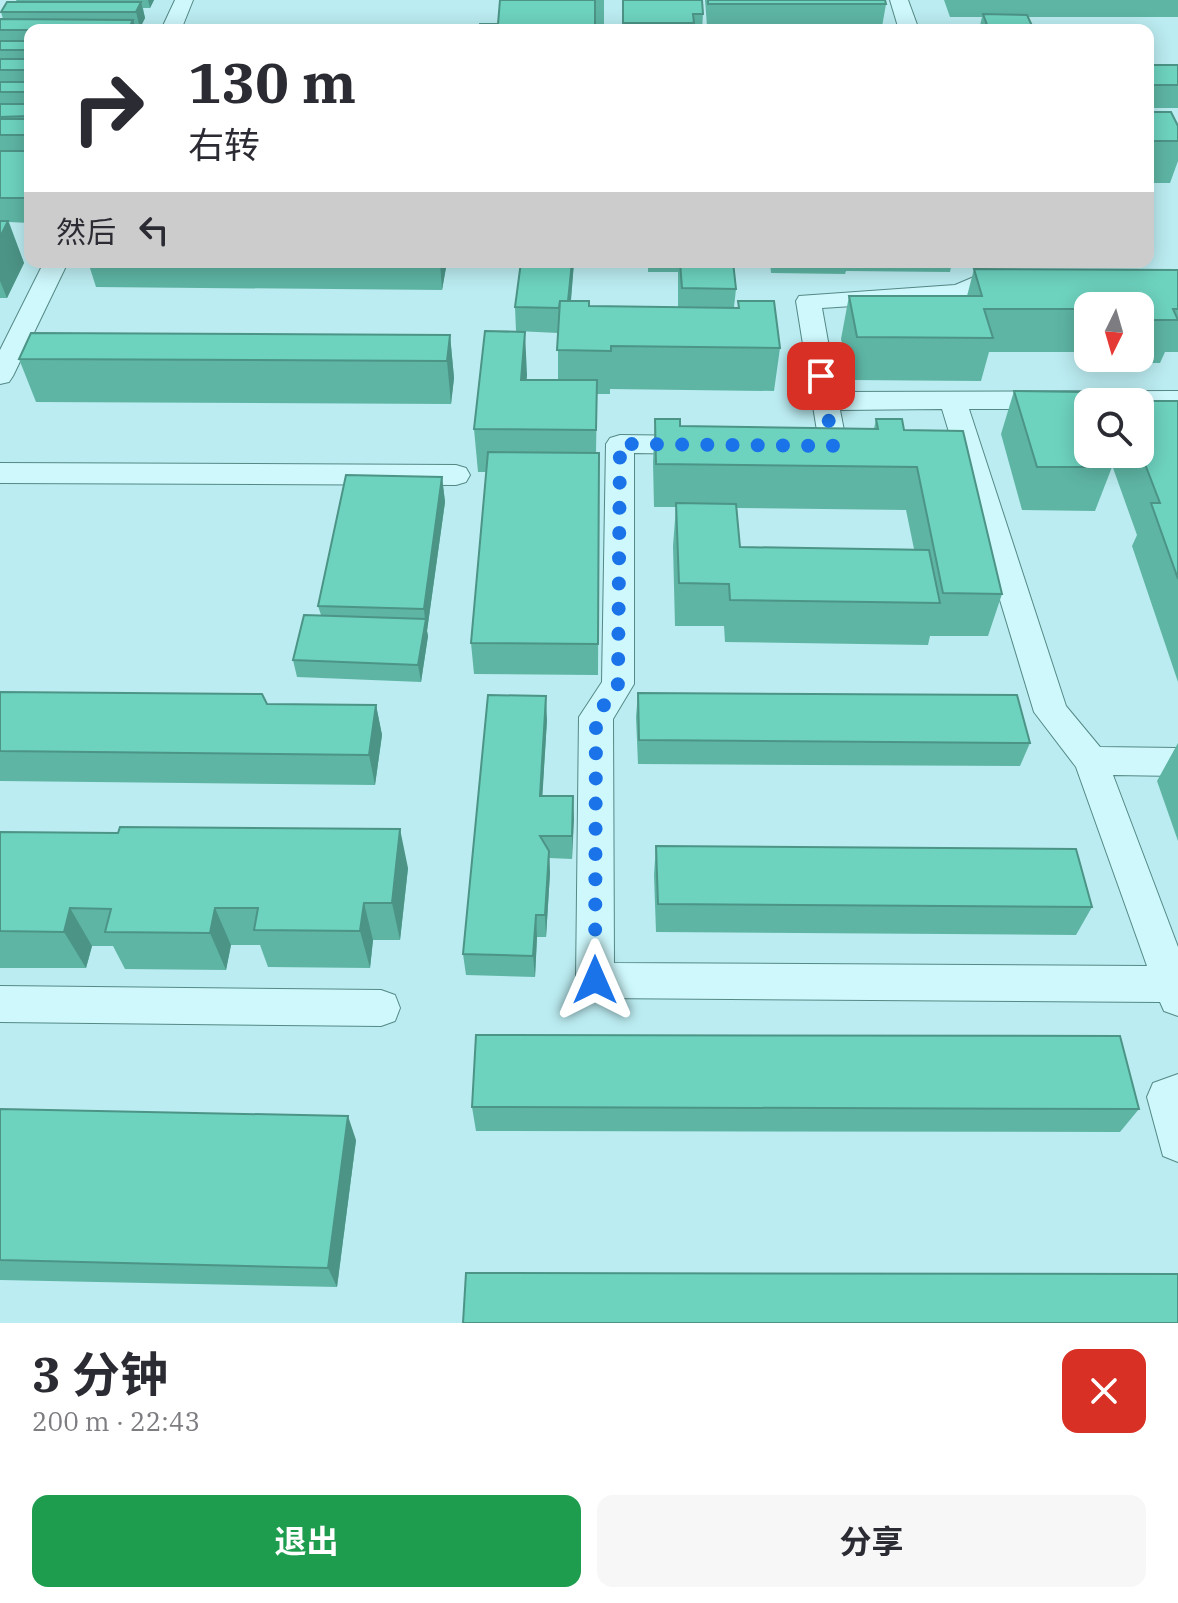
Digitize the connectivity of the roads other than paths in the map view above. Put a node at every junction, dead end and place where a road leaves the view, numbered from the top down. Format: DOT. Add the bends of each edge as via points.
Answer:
graph roads {
  1 [pos="184,0"];
  2 [pos="899,0"];
  3 [pos="174,24"];
  4 [pos="907,24"];
  5 [pos="53,268"];
  6 [pos="987,270"];
  7 [pos="1038,278"];
  8 [pos="0,376"];
  9 [pos="1178,400"];
  10 [pos="826,401"];
  11 [pos="953,401"];
  12 [pos="727,445"];
  13 [pos="788,446"];
  14 [pos="0,473"];
  15 [pos="456,475"];
  16 [pos="1091,761"];
  17 [pos="1178,762"];
  18 [pos="1176,989"];
  19 [pos="0,1004"];
  20 [pos="381,1008"];
  21 [pos="1178,1094"];
  22 [pos="1178,1141"];
  1 -- 3 [label="street"];
  2 -- 4 [label="street"];
  5 -- 8 [label="street"];
  6 -- 7 [label="street"];
  6 -- 10 [label="street" via="960,292 808,301"];
  9 -- 11 [label="street"];
  10 -- 11 [label="street"];
  10 -- 13 [label="street" via="833,446"];
  11 -- 16 [label="street" via="1051,712"];
  12 -- 18 [label="street" via="620,444 618,684 596,717 595,980"];
  14 -- 15 [label="street"];
  16 -- 17 [label="street"];
  16 -- 18 [label="street"];
  19 -- 20 [label="street"];
  21 -- 22 [label="street" via="1167,1097"];
}
